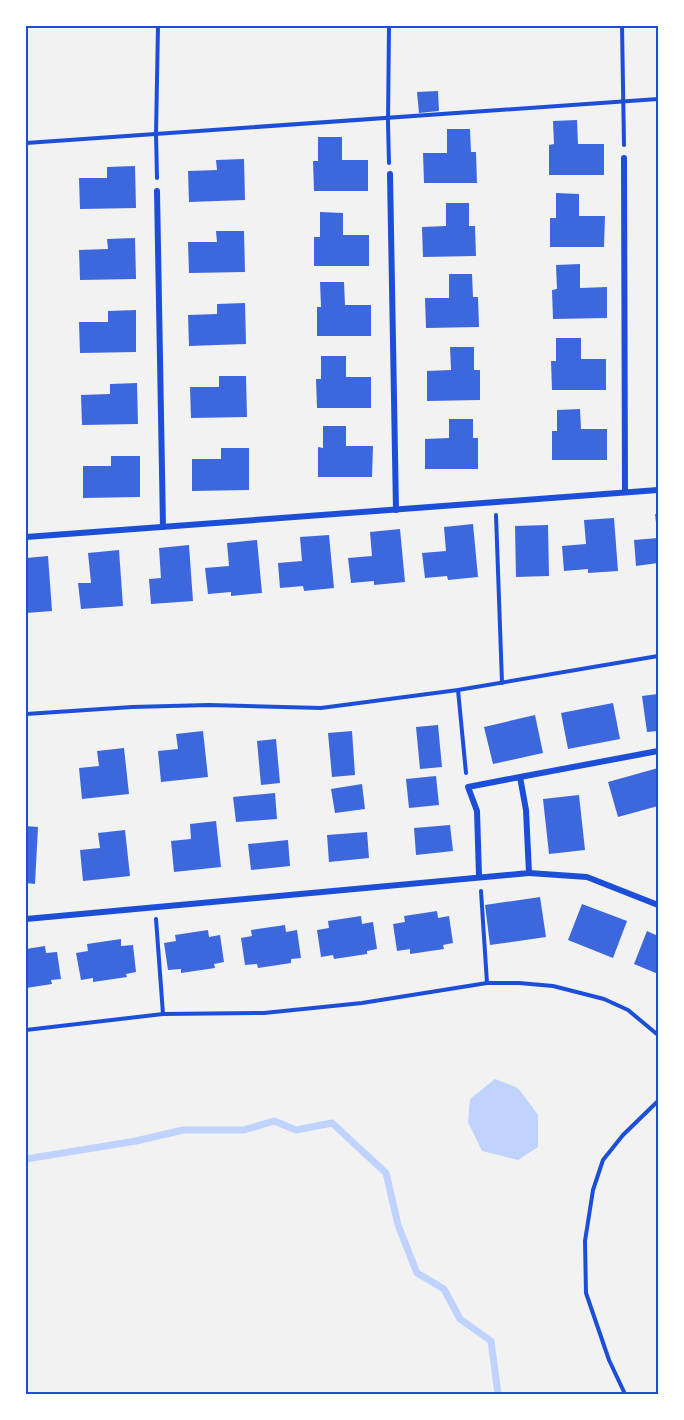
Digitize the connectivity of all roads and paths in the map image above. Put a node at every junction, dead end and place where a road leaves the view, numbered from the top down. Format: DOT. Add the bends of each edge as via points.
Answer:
graph roads {
  1 [pos="158,26"];
  2 [pos="389,26"];
  3 [pos="622,26"];
  4 [pos="658,99"];
  5 [pos="623,101"];
  6 [pos="388,117"];
  7 [pos="156,134"];
  8 [pos="26,143"];
  9 [pos="624,158"];
  10 [pos="390,174"];
  11 [pos="157,192"];
  12 [pos="658,490"];
  13 [pos="625,492"];
  14 [pos="496,502"];
  15 [pos="396,510"];
  16 [pos="163,527"];
  17 [pos="26,537"];
  18 [pos="658,656"];
  19 [pos="502,683"];
  20 [pos="458,690"];
  21 [pos="26,714"];
  22 [pos="658,751"];
  23 [pos="520,777"];
  24 [pos="468,787"];
  25 [pos="528,873"];
  26 [pos="480,876"];
  27 [pos="658,905"];
  28 [pos="154,907"];
  29 [pos="26,919"];
  30 [pos="487,983"];
  31 [pos="163,1014"];
  32 [pos="26,1030"];
  33 [pos="658,1035"];
  34 [pos="658,1101"];
  35 [pos="625,1395"];
  1 -- 7 [label="path"];
  2 -- 6 [label="path"];
  3 -- 5 [label="path"];
  4 -- 5 [label="path"];
  5 -- 6 [label="path"];
  5 -- 9 [label="path"];
  6 -- 7 [label="path"];
  6 -- 10 [label="path"];
  7 -- 8 [label="path"];
  7 -- 11 [label="path"];
  9 -- 13 [label="street"];
  10 -- 15 [label="street"];
  11 -- 16 [label="street"];
  12 -- 13 [label="street"];
  13 -- 14 [label="street"];
  14 -- 15 [label="street"];
  14 -- 19 [label="path"];
  15 -- 16 [label="street"];
  16 -- 17 [label="street"];
  18 -- 19 [label="path"];
  19 -- 20 [label="path"];
  20 -- 21 [label="path" via="321,708 209,705"];
  20 -- 24 [label="path"];
  22 -- 23 [label="street"];
  23 -- 24 [label="street"];
  23 -- 25 [label="street" via="527,821"];
  24 -- 26 [label="street" via="477,811"];
  25 -- 26 [label="street"];
  25 -- 27 [label="street" via="588,877"];
  26 -- 28 [label="street"];
  26 -- 30 [label="path"];
  28 -- 29 [label="street"];
  28 -- 31 [label="path"];
  30 -- 31 [label="path" via="362,1003 264,1012"];
  30 -- 33 [label="path" via="553,986 604,999 628,1010"];
  31 -- 32 [label="path"];
  34 -- 35 [label="path" via="603,1160 593,1190 585,1241 586,1293"];
}
